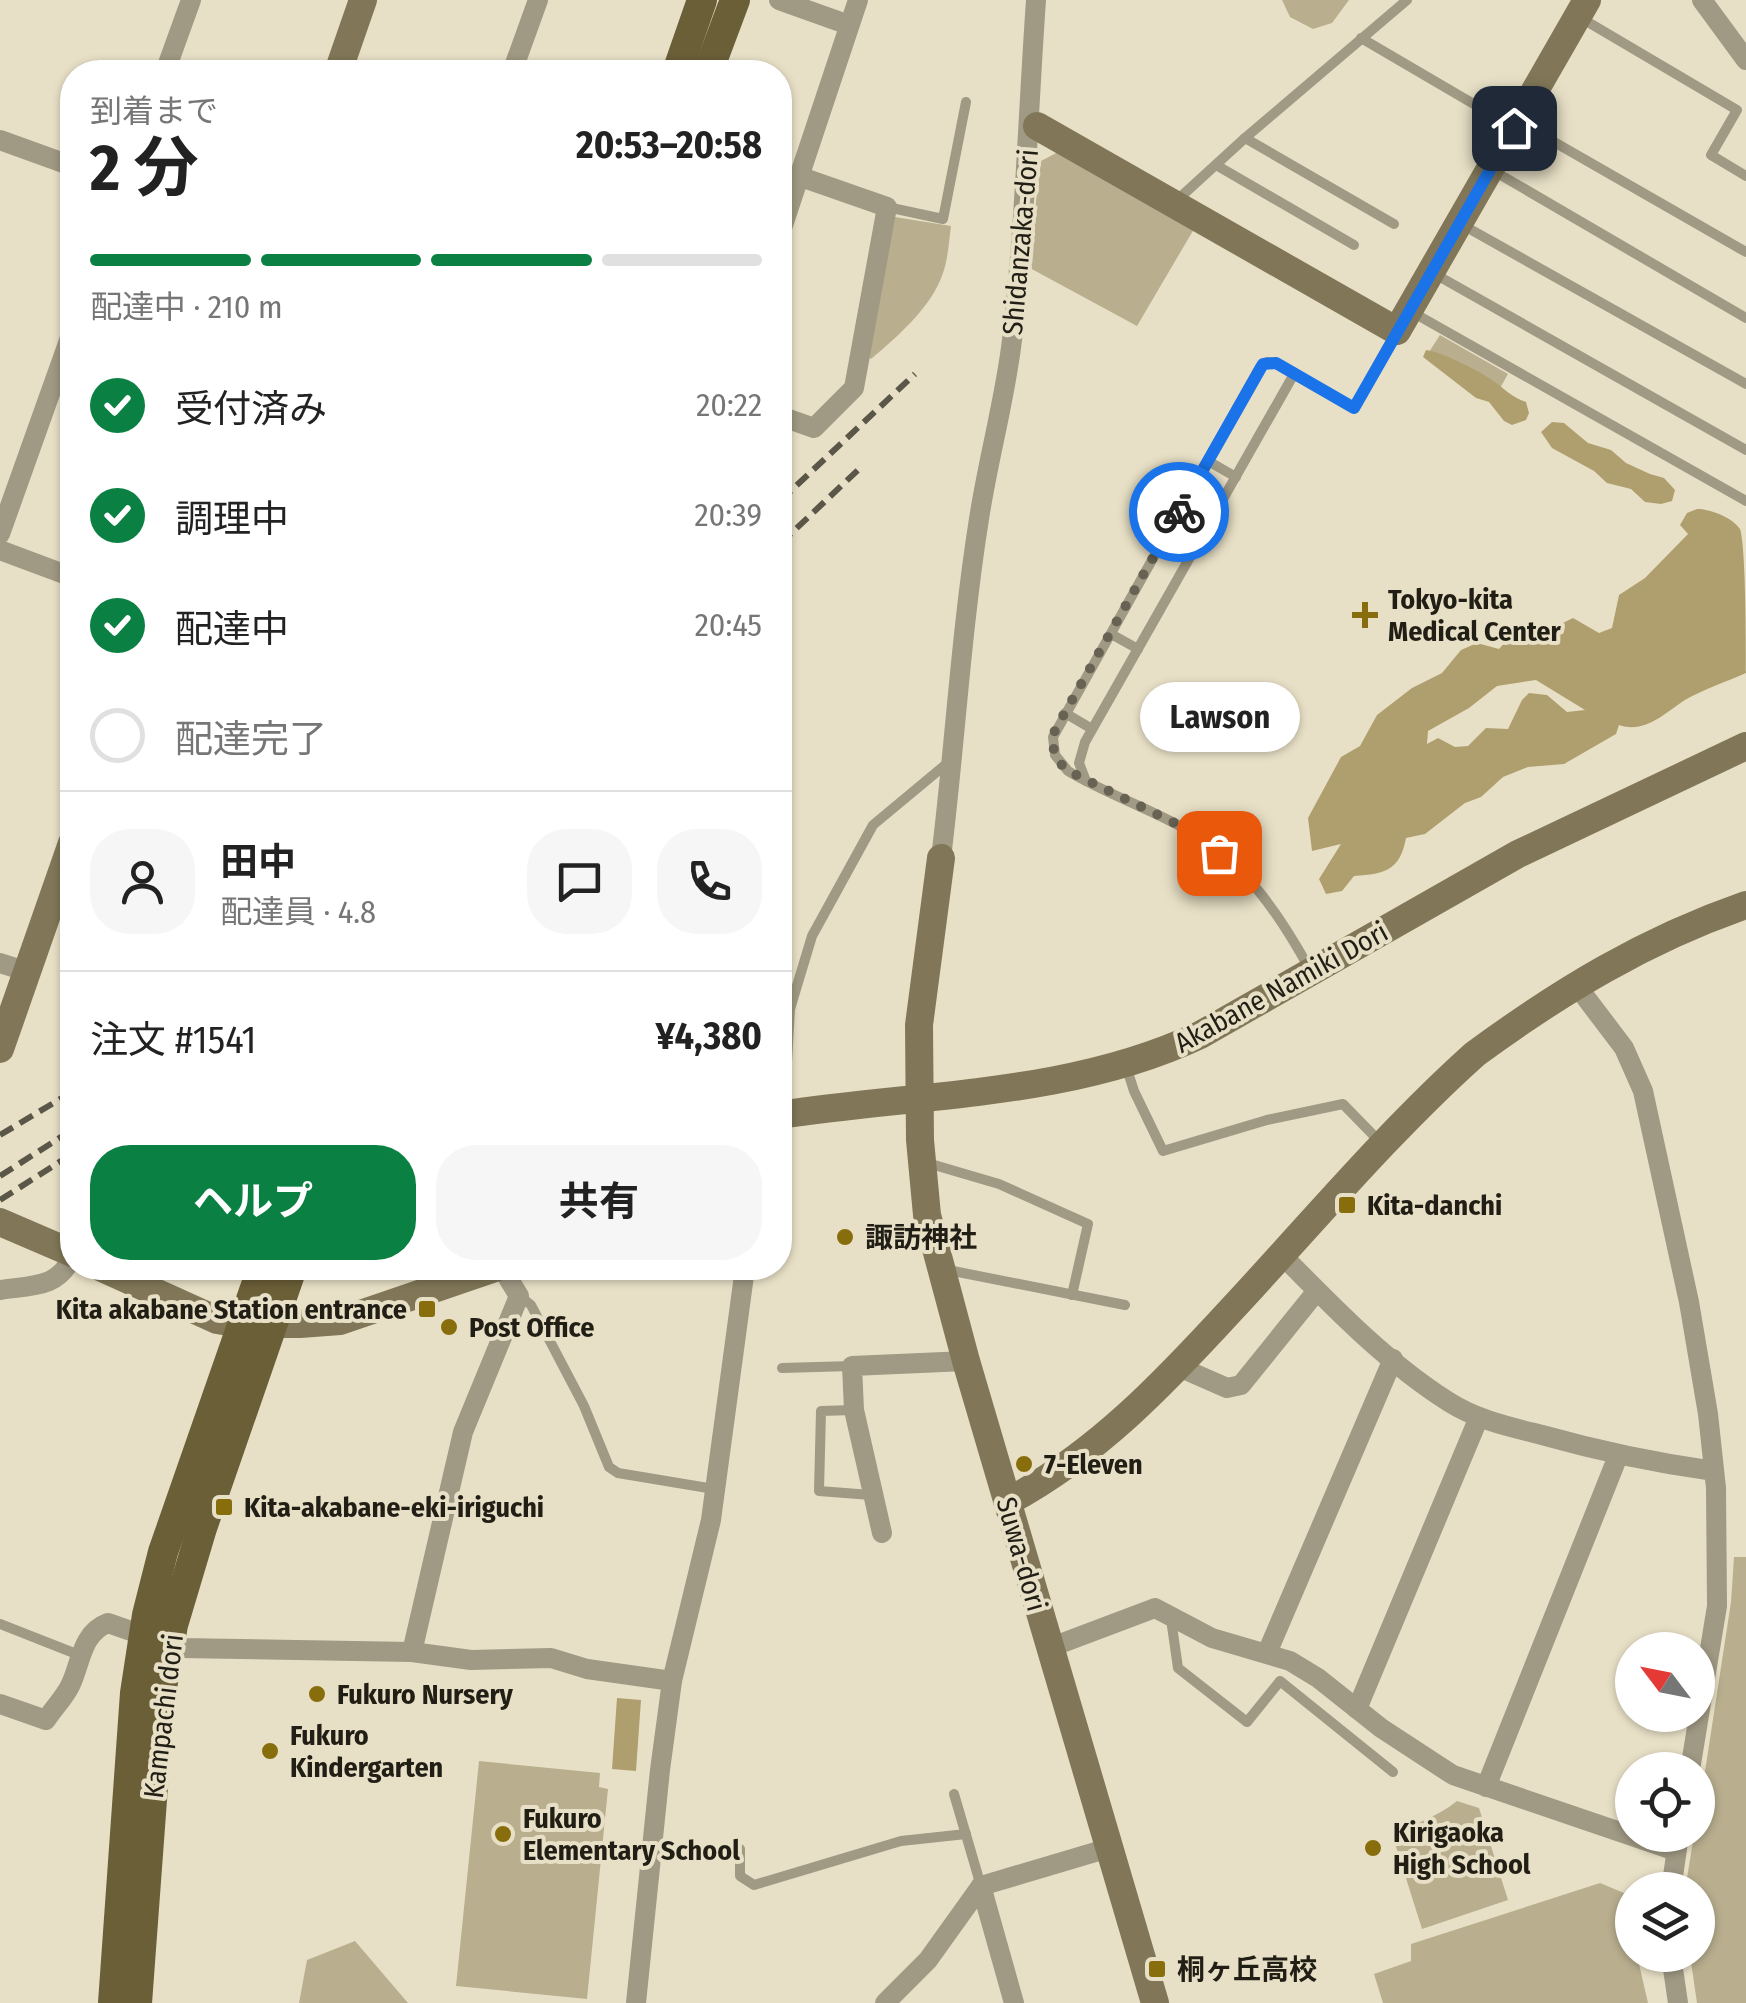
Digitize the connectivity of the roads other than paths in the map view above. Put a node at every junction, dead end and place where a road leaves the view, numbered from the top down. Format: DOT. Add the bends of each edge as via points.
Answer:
graph roads {
  1 [pos="191,0"];
  2 [pos="363,0"];
  3 [pos="538,0"];
  4 [pos="702,0"];
  5 [pos="735,0"];
  6 [pos="779,0"];
  7 [pos="858,0"];
  8 [pos="1036,0"];
  9 [pos="1406,0"];
  10 [pos="1702,0"];
  11 [pos="1582,8"];
  12 [pos="850,25"];
  13 [pos="1361,38"];
  14 [pos="169,60"];
  15 [pos="342,60"];
  16 [pos="516,60"];
  17 [pos="682,60"];
  18 [pos="712,60"];
  19 [pos="1746,60"];
  20 [pos="966,102"];
  21 [pos="1034,124"];
  22 [pos="1515,124"];
  23 [pos="1245,138"];
  24 [pos="0,140"];
  25 [pos="60,162"];
  26 [pos="1216,164"];
  27 [pos="1490,169"];
  28 [pos="1746,176"];
  29 [pos="801,177"];
  30 [pos="792,201"];
  31 [pos="1174,203"];
  32 [pos="887,206"];
  33 [pos="1458,223"];
  34 [pos="1394,224"];
  35 [pos="1354,245"];
  36 [pos="1746,252"];
  37 [pos="1431,272"];
  38 [pos="1746,318"];
  39 [pos="1402,320"];
  40 [pos="60,366"];
  41 [pos="1294,374"];
  42 [pos="1746,384"];
  43 [pos="792,420"];
  44 [pos="1746,450"];
  45 [pos="1208,461"];
  46 [pos="1236,477"];
  47 [pos="1746,501"];
  48 [pos="0,534"];
  49 [pos="0,550"];
  50 [pos="60,572"];
  51 [pos="1111,634"];
  52 [pos="1138,649"];
  53 [pos="1065,714"];
  54 [pos="1092,729"];
  55 [pos="1746,746"];
  56 [pos="953,759"];
  57 [pos="1087,782"];
  58 [pos="942,858"];
  59 [pos="60,879"];
  60 [pos="1746,905"];
  61 [pos="0,962"];
  62 [pos="1310,971"];
  63 [pos="28,972"];
  64 [pos="1577,986"];
  65 [pos="792,1002"];
  66 [pos="0,1049"];
  67 [pos="1126,1066"];
  68 [pos="920,1098"];
  69 [pos="792,1113"];
  70 [pos="1384,1146"];
  71 [pos="922,1161"];
  72 [pos="0,1222"];
  73 [pos="60,1250"];
  74 [pos="1282,1256"];
  75 [pos="942,1269"];
  76 [pos="60,1276"];
  77 [pos="129,1280"];
  78 [pos="261,1280"];
  79 [pos="284,1280"];
  80 [pos="456,1280"];
  81 [pos="499,1280"];
  82 [pos="743,1280"];
  83 [pos="0,1290"];
  84 [pos="1316,1292"];
  85 [pos="1072,1295"];
  86 [pos="519,1296"];
  87 [pos="1125,1305"];
  88 [pos="256,1324"];
  89 [pos="1393,1359"];
  90 [pos="966,1361"];
  91 [pos="852,1366"];
  92 [pos="1179,1367"];
  93 [pos="782,1368"];
  94 [pos="854,1410"];
  95 [pos="1479,1417"];
  96 [pos="1618,1456"];
  97 [pos="1714,1471"];
  98 [pos="715,1490"];
  99 [pos="871,1495"];
  100 [pos="1007,1502"];
  101 [pos="882,1533"];
  102 [pos="1171,1616"];
  103 [pos="0,1624"];
  104 [pos="156,1641"];
  105 [pos="1049,1648"];
  106 [pos="412,1652"];
  107 [pos="1268,1652"];
  108 [pos="78,1655"];
  109 [pos="672,1682"];
  110 [pos="0,1704"];
  111 [pos="1357,1709"];
  112 [pos="1693,1752"];
  113 [pos="1393,1772"];
  114 [pos="1486,1786"];
  115 [pos="954,1794"];
  116 [pos="1615,1824"];
  117 [pos="966,1834"];
  118 [pos="1109,1848"];
  119 [pos="740,1849"];
  120 [pos="982,1886"];
  121 [pos="1673,1972"];
  122 [pos="113,2003"];
  123 [pos="137,2003"];
  124 [pos="636,2003"];
  125 [pos="886,2003"];
  126 [pos="1014,2003"];
  127 [pos="1155,2003"];
  128 [pos="1678,2003"];
  1 -- 14 [label="street"];
  2 -- 15 [label="street"];
  3 -- 16 [label="street"];
  4 -- 17 [label="main road"];
  5 -- 18 [label="main road"];
  6 -- 12 [label="street"];
  7 -- 12 [label="street"];
  8 -- 21 [label="street"];
  9 -- 13 [label="lane"];
  10 -- 19 [label="street"];
  11 -- 22 [label="street"];
  11 -- 28 [label="lane" via="1738,110 1711,155"];
  12 -- 29 [label="street"];
  13 -- 22 [label="lane"];
  13 -- 23 [label="lane"];
  20 -- 32 [label="lane" via="943,218"];
  21 -- 31 [label="street, Shidanzaka-dori"];
  21 -- 56 [label="street, Shidanzaka-dori" via="1011,344 955,695"];
  22 -- 27 [label="street"];
  22 -- 36 [label="lane"];
  23 -- 26 [label="lane"];
  23 -- 34 [label="lane"];
  24 -- 25 [label="street"];
  26 -- 31 [label="lane"];
  26 -- 35 [label="lane"];
  27 -- 33 [label="street"];
  27 -- 38 [label="lane"];
  29 -- 30 [label="street"];
  29 -- 32 [label="street"];
  31 -- 39 [label="street, Shidanzaka-dori"];
  32 -- 43 [label="street" via="854,388 814,428"];
  33 -- 37 [label="street"];
  33 -- 42 [label="lane"];
  37 -- 39 [label="street"];
  37 -- 44 [label="lane"];
  39 -- 41 [label="lane" via="1354,408"];
  39 -- 47 [label="lane"];
  40 -- 48 [label="street"];
  41 -- 45 [label="lane" via="1271,362 1260,367"];
  41 -- 46 [label="lane"];
  45 -- 46 [label="lane"];
  45 -- 51 [label="lane"];
  46 -- 52 [label="lane"];
  49 -- 50 [label="street"];
  51 -- 52 [label="lane"];
  51 -- 53 [label="lane"];
  52 -- 54 [label="lane"];
  53 -- 54 [label="lane"];
  53 -- 57 [label="lane" via="1054,750 1064,767"];
  54 -- 57 [label="lane" via="1080,757"];
  55 -- 62 [label="street, Akabane Namiki Dori" via="1518,854"];
  56 -- 58 [label="street, Shidanzaka-dori"];
  56 -- 65 [label="lane" via="878,818 812,936"];
  57 -- 62 [label="lane" via="1189,830 1248,875"];
  58 -- 68 [label="street, Shidanzaka-dori" via="919,1025"];
  59 -- 63 [label="street"];
  60 -- 64 [label="street" via="1640,948"];
  61 -- 63 [label="street"];
  62 -- 67 [label="street, Akabane Namiki Dori" via="1200,1035"];
  63 -- 66 [label="street"];
  64 -- 70 [label="street" via="1474,1054"];
  64 -- 97 [label="street" via="1624,1048 1642,1091 1695,1334"];
  67 -- 68 [label="street, Akabane Namiki Dori"];
  67 -- 70 [label="lane" via="1163,1151 1343,1104"];
  68 -- 69 [label="street, Akabane Namiki Dori"];
  68 -- 71 [label="street, Suwa-dori"];
  70 -- 74 [label="street"];
  71 -- 75 [label="street, Suwa-dori"];
  71 -- 85 [label="lane" via="999,1184 1088,1224"];
  72 -- 73 [label="street"];
  74 -- 84 [label="street"];
  74 -- 92 [label="street"];
  75 -- 85 [label="lane"];
  75 -- 90 [label="street, Suwa-dori"];
  76 -- 83 [label="street"];
  77 -- 88 [label="street" via="217,1320"];
  78 -- 88 [label="main road"];
  79 -- 88 [label="main road"];
  80 -- 88 [label="street" via="340,1322"];
  81 -- 86 [label="street"];
  82 -- 98 [label="street"];
  84 -- 89 [label="street"];
  84 -- 92 [label="street" via="1240,1385 1227,1388"];
  85 -- 87 [label="lane"];
  86 -- 98 [label="lane" via="531,1305 609,1467"];
  86 -- 106 [label="street" via="462,1432"];
  88 -- 104 [label="main road, Kampachi dori" via="188,1572"];
  89 -- 95 [label="street"];
  89 -- 107 [label="street"];
  90 -- 91 [label="street"];
  90 -- 100 [label="street, Suwa-dori"];
  91 -- 93 [label="lane"];
  91 -- 94 [label="street"];
  92 -- 100 [label="street" via="1078,1459"];
  94 -- 99 [label="street"];
  94 -- 99 [label="lane" via="821,1411 818,1491"];
  95 -- 96 [label="street"];
  95 -- 111 [label="street"];
  96 -- 97 [label="street"];
  96 -- 114 [label="street"];
  97 -- 112 [label="street" via="1717,1606"];
  98 -- 109 [label="street"];
  99 -- 101 [label="street"];
  100 -- 105 [label="street, Suwa-dori"];
  102 -- 105 [label="street" via="1155,1608"];
  102 -- 107 [label="street" via="1212,1638"];
  102 -- 113 [label="lane" via="1178,1668 1247,1722 1280,1682"];
  103 -- 108 [label="lane"];
  104 -- 106 [label="street" via="186,1649"];
  104 -- 108 [label="street" via="104,1624"];
  104 -- 122 [label="main road, Kampachi dori" via="134,1707"];
  104 -- 123 [label="main road, Kampachi dori" via="159,1705"];
  105 -- 118 [label="street, Suwa-dori"];
  106 -- 109 [label="street" via="471,1660 551,1658"];
  107 -- 111 [label="street" via="1318,1678"];
  108 -- 110 [label="street" via="70,1686 46,1720"];
  109 -- 124 [label="street"];
  111 -- 114 [label="street" via="1454,1775"];
  114 -- 116 [label="street"];
  115 -- 117 [label="lane"];
  117 -- 119 [label="lane" via="901,1841 754,1885 740,1876"];
  117 -- 120 [label="lane"];
  118 -- 120 [label="street"];
  118 -- 127 [label="street, Suwa-dori"];
  120 -- 125 [label="street" via="928,1960"];
  120 -- 126 [label="street"];
  121 -- 128 [label="street"];
}
